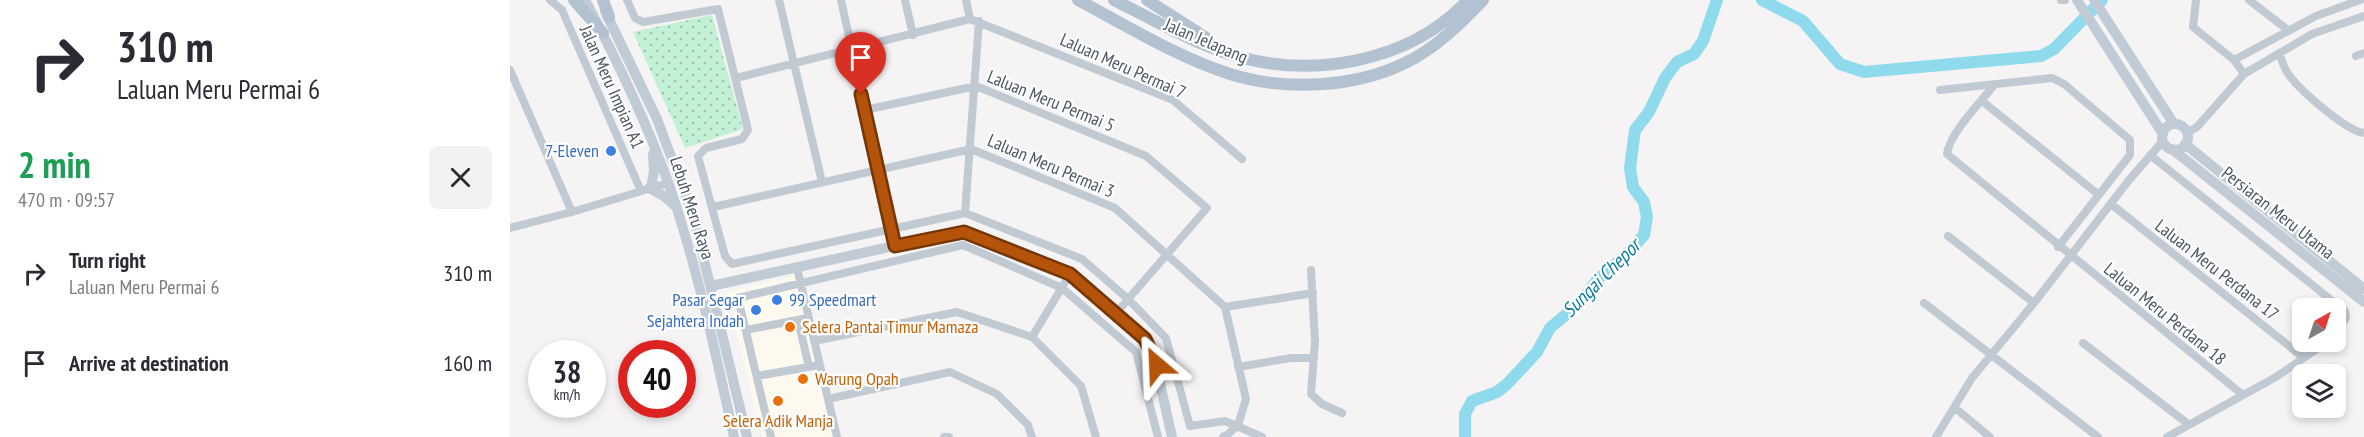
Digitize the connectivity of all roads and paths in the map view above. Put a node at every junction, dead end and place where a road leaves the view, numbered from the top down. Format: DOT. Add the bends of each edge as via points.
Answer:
graph roads {
  1 [pos="550,0"];
  2 [pos="574,0"];
  3 [pos="585,0"];
  4 [pos="601,0"];
  5 [pos="627,0"];
  6 [pos="779,0"];
  7 [pos="841,0"];
  8 [pos="904,0"];
  9 [pos="966,0"];
  10 [pos="1078,0"];
  11 [pos="1114,0"];
  12 [pos="1147,0"];
  13 [pos="1468,0"];
  14 [pos="1483,0"];
  15 [pos="2094,0"];
  16 [pos="2196,0"];
  17 [pos="2249,0"];
  18 [pos="2360,0"];
  19 [pos="2077,1"];
  20 [pos="2343,2"];
  21 [pos="2364,16"];
  22 [pos="609,17"];
  23 [pos="975,20"];
  24 [pos="2288,30"];
  25 [pos="603,33"];
  26 [pos="913,35"];
  27 [pos="852,50"];
  28 [pos="2279,53"];
  29 [pos="1247,59"];
  30 [pos="2234,60"];
  31 [pos="794,65"];
  32 [pos="510,70"];
  33 [pos="2244,74"];
  34 [pos="736,78"];
  35 [pos="1994,85"];
  36 [pos="976,86"];
  37 [pos="1940,90"];
  38 [pos="1982,101"];
  39 [pos="865,110"];
  40 [pos="2174,124"];
  41 [pos="2364,133"];
  42 [pos="651,139"];
  43 [pos="2186,139"];
  44 [pos="2166,141"];
  45 [pos="971,149"];
  46 [pos="2150,155"];
  47 [pos="1242,159"];
  48 [pos="878,168"];
  49 [pos="822,182"];
  50 [pos="668,183"];
  51 [pos="647,189"];
  52 [pos="2099,195"];
  53 [pos="2111,204"];
  54 [pos="713,207"];
  55 [pos="676,208"];
  56 [pos="572,212"];
  57 [pos="965,213"];
  58 [pos="510,228"];
  59 [pos="891,228"];
  60 [pos="1948,236"];
  61 [pos="895,246"];
  62 [pos="2058,247"];
  63 [pos="1167,254"];
  64 [pos="2069,255"];
  65 [pos="797,268"];
  66 [pos="1311,270"];
  67 [pos="1070,274"];
  68 [pos="800,283"];
  69 [pos="711,286"];
  70 [pos="1062,288"];
  71 [pos="2364,289"];
  72 [pos="1313,293"];
  73 [pos="2329,298"];
  74 [pos="1128,299"];
  75 [pos="2364,302"];
  76 [pos="1924,303"];
  77 [pos="2034,303"];
  78 [pos="1225,307"];
  79 [pos="1117,312"];
  80 [pos="808,318"];
  81 [pos="798,320"];
  82 [pos="746,330"];
  83 [pos="1032,337"];
  84 [pos="814,341"];
  85 [pos="2083,343"];
  86 [pos="2313,352"];
  87 [pos="1991,354"];
  88 [pos="1314,358"];
  89 [pos="2304,358"];
  90 [pos="820,365"];
  91 [pos="809,367"];
  92 [pos="1238,367"];
  93 [pos="757,376"];
  94 [pos="2243,395"];
  95 [pos="828,399"];
  96 [pos="1955,408"];
  97 [pos="1342,413"];
  98 [pos="2188,424"];
  99 [pos="1239,425"];
  100 [pos="734,437"];
  101 [pos="747,437"];
  102 [pos="771,437"];
  103 [pos="837,437"];
  104 [pos="944,437"];
  105 [pos="949,437"];
  106 [pos="1032,437"];
  107 [pos="1096,437"];
  108 [pos="1158,437"];
  109 [pos="1172,437"];
  110 [pos="1225,437"];
  111 [pos="1262,437"];
  112 [pos="1936,437"];
  113 [pos="1990,437"];
  114 [pos="2098,437"];
  115 [pos="2167,437"];
  1 -- 51 [label="street, Jalan Meru Impian A1" via="562,10"];
  2 -- 25 [label="main road"];
  3 -- 25 [label="street, Lebuh Meru Raya"];
  4 -- 22 [label="main road"];
  5 -- 34 [label="street" via="635,18 643,22 718,9"];
  6 -- 31 [label="street"];
  7 -- 27 [label="street"];
  8 -- 26 [label="street"];
  9 -- 23 [label="street"];
  10 -- 14 [label="main road, Jalan Jelapang" via="1217,69 1284,84 1356,78 1405,63 1453,30"];
  11 -- 29 [label="main road, Jalan Jelapang" via="1194,40"];
  12 -- 29 [label="main road"];
  13 -- 29 [label="main road, Jalan Jelapang" via="1425,36 1367,58 1304,66"];
  15 -- 40 [label="street"];
  16 -- 30 [label="street" via="2193,27"];
  17 -- 24 [label="street"];
  18 -- 20 [label="street"];
  19 -- 44 [label="street, Persiaran Meru Utama"];
  20 -- 24 [label="street"];
  21 -- 28 [label="street" via="2312,34"];
  22 -- 69 [label="street, Lebuh Meru Raya" via="657,119 685,191"];
  23 -- 26 [label="street"];
  23 -- 36 [label="street"];
  23 -- 47 [label="street, Laluan Meru Permai 7" via="1173,100"];
  24 -- 30 [label="street"];
  25 -- 42 [label="street, Lebuh Meru Raya"];
  26 -- 27 [label="street"];
  27 -- 31 [label="street"];
  27 -- 39 [label="street"];
  28 -- 33 [label="street"];
  28 -- 41 [label="street" via="2288,74 2305,92 2346,125"];
  30 -- 33 [label="street"];
  31 -- 34 [label="street"];
  31 -- 49 [label="street"];
  32 -- 56 [label="street"];
  33 -- 43 [label="street"];
  34 -- 54 [label="street" via="747,133 740,139 705,148 698,156"];
  35 -- 37 [label="street"];
  35 -- 38 [label="street"];
  35 -- 52 [label="street" via="2052,78 2130,140 2130,155"];
  36 -- 39 [label="street, Laluan Meru Permai 5"];
  36 -- 45 [label="street"];
  36 -- 63 [label="street, Laluan Meru Permai 5" via="1146,156 1207,208"];
  38 -- 52 [label="street"];
  38 -- 62 [label="street, Laluan Meru Perdana 18" via="1948,147 1947,154"];
  39 -- 48 [label="street"];
  40 -- 43 [label="street, Persiaran Meru Utama" via="2182,126"];
  40 -- 44 [label="street" via="2166,127"];
  42 -- 50 [label="street, Lebuh Meru Raya"];
  42 -- 51 [label="street" via="654,171"];
  43 -- 44 [label="street"];
  43 -- 71 [label="street, Persiaran Meru Utama"];
  44 -- 46 [label="street"];
  44 -- 75 [label="street, Persiaran Meru Utama"];
  45 -- 48 [label="street, Laluan Meru Permai 3"];
  45 -- 57 [label="street"];
  45 -- 63 [label="street, Laluan Meru Permai 3" via="1115,208"];
  46 -- 53 [label="street"];
  46 -- 73 [label="street"];
  48 -- 49 [label="street, Laluan Meru Permai 3"];
  48 -- 59 [label="street"];
  49 -- 54 [label="street, Laluan Meru Permai 3"];
  50 -- 51 [label="street"];
  50 -- 55 [label="street, Lebuh Meru Raya"];
  51 -- 55 [label="street" via="664,196"];
  51 -- 56 [label="street"];
  52 -- 62 [label="street"];
  53 -- 64 [label="street"];
  53 -- 89 [label="street, Laluan Meru Perdana 17"];
  54 -- 59 [label="street" via="725,256 735,265"];
  55 -- 100 [label="street, Lebuh Meru Raya"];
  56 -- 58 [label="street"];
  57 -- 59 [label="street"];
  57 -- 74 [label="street" via="1082,259"];
  59 -- 61 [label="street"];
  60 -- 77 [label="street"];
  61 -- 65 [label="street"];
  61 -- 67 [label="street" via="964,232"];
  62 -- 64 [label="street, Laluan Meru Perdana 18"];
  63 -- 74 [label="street"];
  63 -- 78 [label="street, Laluan Meru Permai 3"];
  64 -- 77 [label="street"];
  64 -- 94 [label="street, Laluan Meru Perdana 18"];
  65 -- 68 [label="street"];
  65 -- 69 [label="street"];
  66 -- 72 [label="street"];
  67 -- 70 [label="street"];
  67 -- 79 [label="street"];
  68 -- 70 [label="street" via="963,245"];
  68 -- 80 [label="street"];
  68 -- 82 [label="street" via="738,298"];
  69 -- 101 [label="street, Lebuh Meru Raya"];
  70 -- 83 [label="street"];
  70 -- 108 [label="street" via="1136,352"];
  72 -- 78 [label="street"];
  72 -- 88 [label="street"];
  74 -- 79 [label="street"];
  74 -- 99 [label="street" via="1166,338 1190,426 1219,422"];
  76 -- 87 [label="street"];
  77 -- 87 [label="street"];
  78 -- 92 [label="street"];
  79 -- 109 [label="street" via="1153,352"];
  80 -- 81 [label="street"];
  80 -- 84 [label="street"];
  81 -- 82 [label="street"];
  81 -- 91 [label="street"];
  82 -- 93 [label="street"];
  83 -- 84 [label="street" via="957,312"];
  83 -- 107 [label="street" via="1081,386"];
  84 -- 90 [label="street"];
  85 -- 98 [label="street"];
  86 -- 89 [label="street"];
  87 -- 96 [label="street"];
  87 -- 114 [label="street"];
  88 -- 92 [label="street"];
  88 -- 97 [label="street" via="1311,394"];
  89 -- 94 [label="street"];
  90 -- 91 [label="street"];
  90 -- 95 [label="street"];
  91 -- 93 [label="street"];
  92 -- 99 [label="street" via="1246,399"];
  93 -- 102 [label="street"];
  94 -- 98 [label="street"];
  95 -- 103 [label="street"];
  95 -- 106 [label="street" via="950,372 997,394 1028,425"];
  96 -- 112 [label="street"];
  96 -- 113 [label="street"];
  98 -- 115 [label="street"];
  99 -- 110 [label="street"];
  99 -- 111 [label="street"];
  104 -- 105 [label="street"];
}
